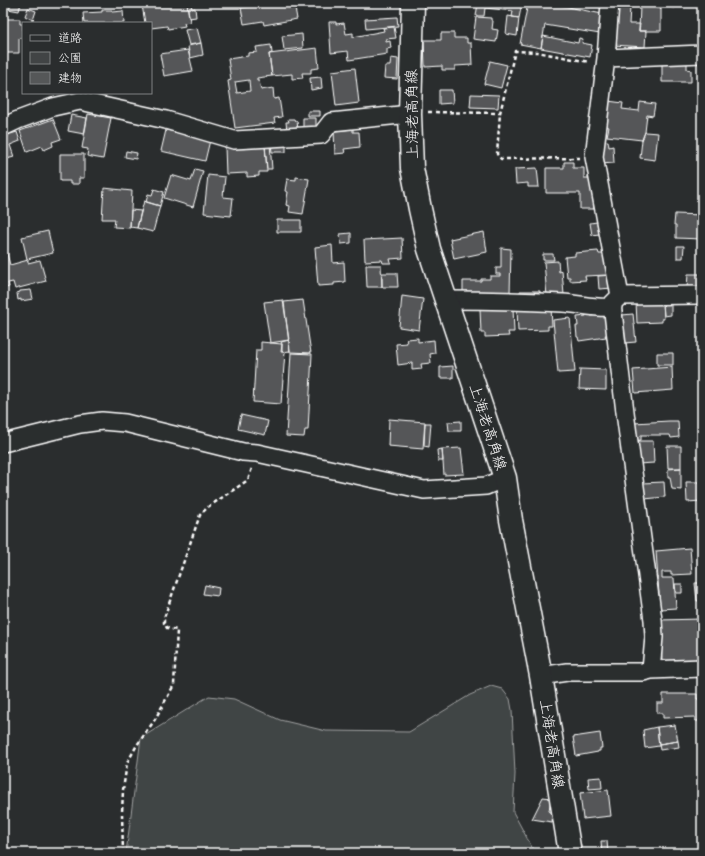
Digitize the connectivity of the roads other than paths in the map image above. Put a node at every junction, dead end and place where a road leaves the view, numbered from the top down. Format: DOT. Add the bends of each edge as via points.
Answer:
graph roads {
  1 [pos="413,3"];
  2 [pos="610,3"];
  3 [pos="702,54"];
  4 [pos="606,61"];
  5 [pos="410,114"];
  6 [pos="3,128"];
  7 [pos="702,295"];
  8 [pos="446,300"];
  9 [pos="616,302"];
  10 [pos="3,443"];
  11 [pos="505,478"];
  12 [pos="702,668"];
  13 [pos="651,670"];
  14 [pos="541,676"];
  15 [pos="570,853"];
  1 -- 5 [label="main road, 上海老高角線"];
  2 -- 4 [label="street"];
  3 -- 4 [label="street"];
  4 -- 9 [label="street" via="594,157"];
  5 -- 6 [label="street" via="331,122 321,135 234,140 166,120 80,101 53,107"];
  5 -- 8 [label="main road, 上海老高角線" via="412,168 429,249"];
  7 -- 9 [label="street"];
  8 -- 9 [label="street" via="519,300 606,308"];
  8 -- 11 [label="main road, 上海老高角線"];
  9 -- 13 [label="street" via="627,428 653,620"];
  10 -- 11 [label="street" via="102,421 125,423 243,452 424,490 486,486"];
  11 -- 14 [label="main road, 上海老高角線"];
  12 -- 13 [label="street"];
  13 -- 14 [label="street" via="567,672"];
  14 -- 15 [label="main road, 上海老高角線"];
}
